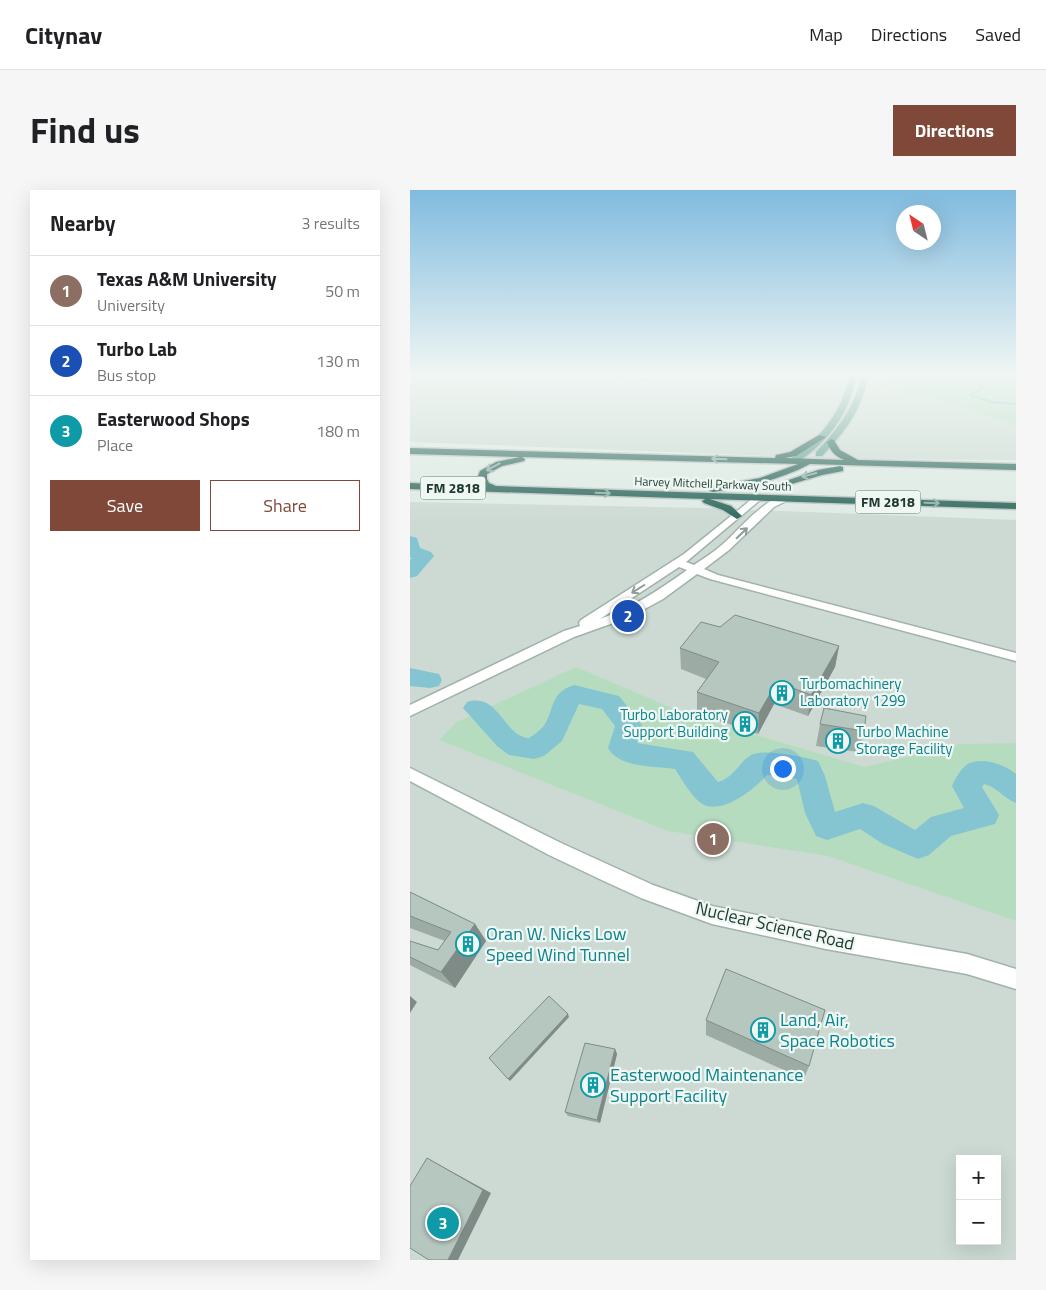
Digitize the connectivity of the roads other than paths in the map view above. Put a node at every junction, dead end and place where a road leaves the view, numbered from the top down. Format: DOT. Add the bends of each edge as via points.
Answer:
graph roads {
  1 [pos="831,425"];
  2 [pos="843,425"];
  3 [pos="822,437"];
  4 [pos="830,442"];
  5 [pos="410,451"];
  6 [pos="557,454"];
  7 [pos="768,460"];
  8 [pos="792,461"];
  9 [pos="810,462"];
  10 [pos="860,462"];
  11 [pos="892,463"];
  12 [pos="1016,467"];
  13 [pos="410,486"];
  14 [pos="497,490"];
  15 [pos="655,495"];
  16 [pos="692,496"];
  17 [pos="757,498"];
  18 [pos="783,499"];
  19 [pos="1016,506"];
  20 [pos="737,516"];
  21 [pos="679,563"];
  22 [pos="696,570"];
  23 [pos="569,634"];
  24 [pos="1016,657"];
  25 [pos="410,711"];
  26 [pos="410,774"];
  27 [pos="1016,979"];
  1 -- 3 [label="main road"];
  2 -- 4 [label="main road"];
  3 -- 7 [label="highway" via="793,454"];
  3 -- 8 [label="main road"];
  4 -- 9 [label="main road"];
  4 -- 10 [label="highway" via="838,454"];
  5 -- 6 [label="highway, Harvey Mitchell Parkway South"];
  7 -- 6 [label="highway, Harvey Mitchell Parkway South, one-way"];
  6 -- 14 [label="highway, one-way" via="512,460 490,468 483,473 482,479"];
  7 -- 8 [label="highway, Harvey Mitchell Parkway South"];
  8 -- 9 [label="highway, Harvey Mitchell Parkway South"];
  9 -- 10 [label="highway, Harvey Mitchell Parkway South"];
  9 -- 15 [label="highway" via="766,480"];
  10 -- 11 [label="highway, Harvey Mitchell Parkway South"];
  11 -- 12 [label="highway, Harvey Mitchell Parkway South"];
  11 -- 17 [label="highway, one-way" via="808,476"];
  13 -- 14 [label="highway, Harvey Mitchell Parkway South / FM 2818"];
  14 -- 15 [label="highway, Harvey Mitchell Parkway South / FM 2818, one-way"];
  15 -- 16 [label="highway, Harvey Mitchell Parkway South / FM 2818"];
  16 -- 17 [label="highway, Harvey Mitchell Parkway South / FM 2818"];
  16 -- 20 [label="highway" via="727,508"];
  17 -- 18 [label="highway, Harvey Mitchell Parkway South / FM 2818"];
  17 -- 20 [label="street"];
  18 -- 19 [label="highway, Harvey Mitchell Parkway South / FM 2818, one-way"];
  22 -- 18 [label="street, one-way" via="771,505"];
  20 -- 21 [label="street"];
  21 -- 22 [label="street"];
  21 -- 23 [label="street, one-way"];
  22 -- 23 [label="street" via="626,614"];
  22 -- 24 [label="street" via="723,580"];
  23 -- 25 [label="street"];
  26 -- 27 [label="street, Nuclear Science Road" via="555,849 648,892 712,915 967,964"];
}
